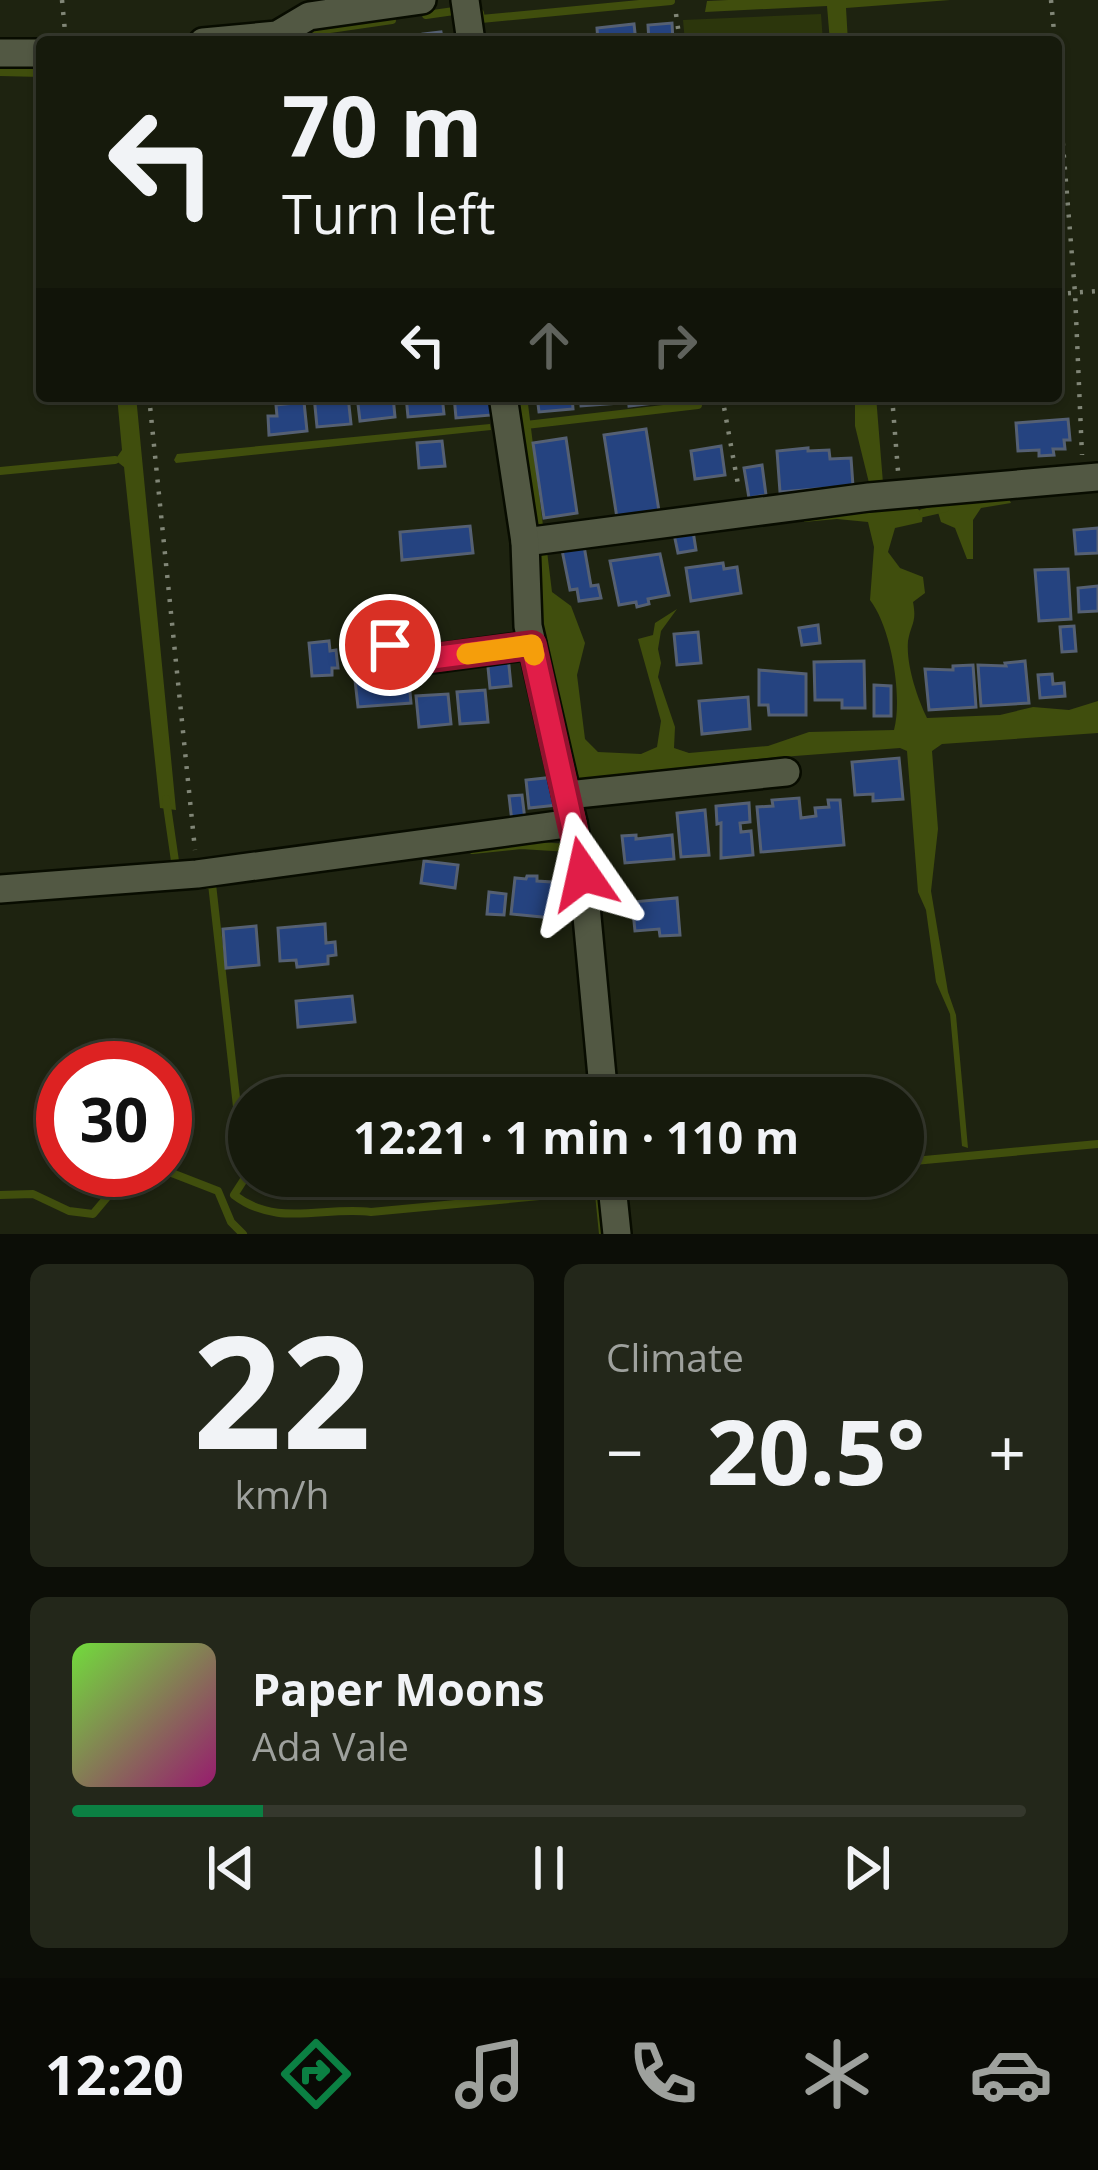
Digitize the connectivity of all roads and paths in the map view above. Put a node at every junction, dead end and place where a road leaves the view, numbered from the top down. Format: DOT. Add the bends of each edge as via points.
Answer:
graph roads {
  1 [pos="62,0"];
  2 [pos="422,0"];
  3 [pos="465,0"];
  4 [pos="1051,0"];
  5 [pos="676,14"];
  6 [pos="65,36"];
  7 [pos="267,36"];
  8 [pos="470,36"];
  9 [pos="679,36"];
  10 [pos="1054,36"];
  11 [pos="36,52"];
  12 [pos="0,53"];
  13 [pos="1062,133"];
  14 [pos="1098,291"];
  15 [pos="1075,293"];
  16 [pos="1062,294"];
  17 [pos="150,402"];
  18 [pos="504,402"];
  19 [pos="723,402"];
  20 [pos="892,402"];
  21 [pos="1090,478"];
  22 [pos="887,495"];
  23 [pos="743,514"];
  24 [pos="525,542"];
  25 [pos="390,645"];
  26 [pos="532,645"];
  27 [pos="786,772"];
  28 [pos="568,795"];
  29 [pos="573,823"];
  30 [pos="197,874"];
  31 [pos="0,890"];
  32 [pos="602,1077"];
  33 [pos="613,1197"];
  34 [pos="616,1234"];
  1 -- 6 [label="path"];
  2 -- 7 [label="street" via="309,16"];
  3 -- 8 [label="street"];
  4 -- 10 [label="path"];
  5 -- 9 [label="path"];
  11 -- 12 [label="street"];
  13 -- 15 [label="path"];
  14 -- 15 [label="path"];
  15 -- 16 [label="path"];
  15 -- 21 [label="path"];
  17 -- 30 [label="path"];
  18 -- 24 [label="street"];
  19 -- 23 [label="path"];
  20 -- 22 [label="path"];
  21 -- 22 [label="street"];
  22 -- 23 [label="street"];
  23 -- 24 [label="street"];
  24 -- 26 [label="street"];
  25 -- 26 [label="street" via="432,658"];
  26 -- 28 [label="street"];
  27 -- 28 [label="street"];
  28 -- 29 [label="street"];
  29 -- 30 [label="street"];
  29 -- 32 [label="street"];
  30 -- 31 [label="street"];
  33 -- 34 [label="street"];
}
